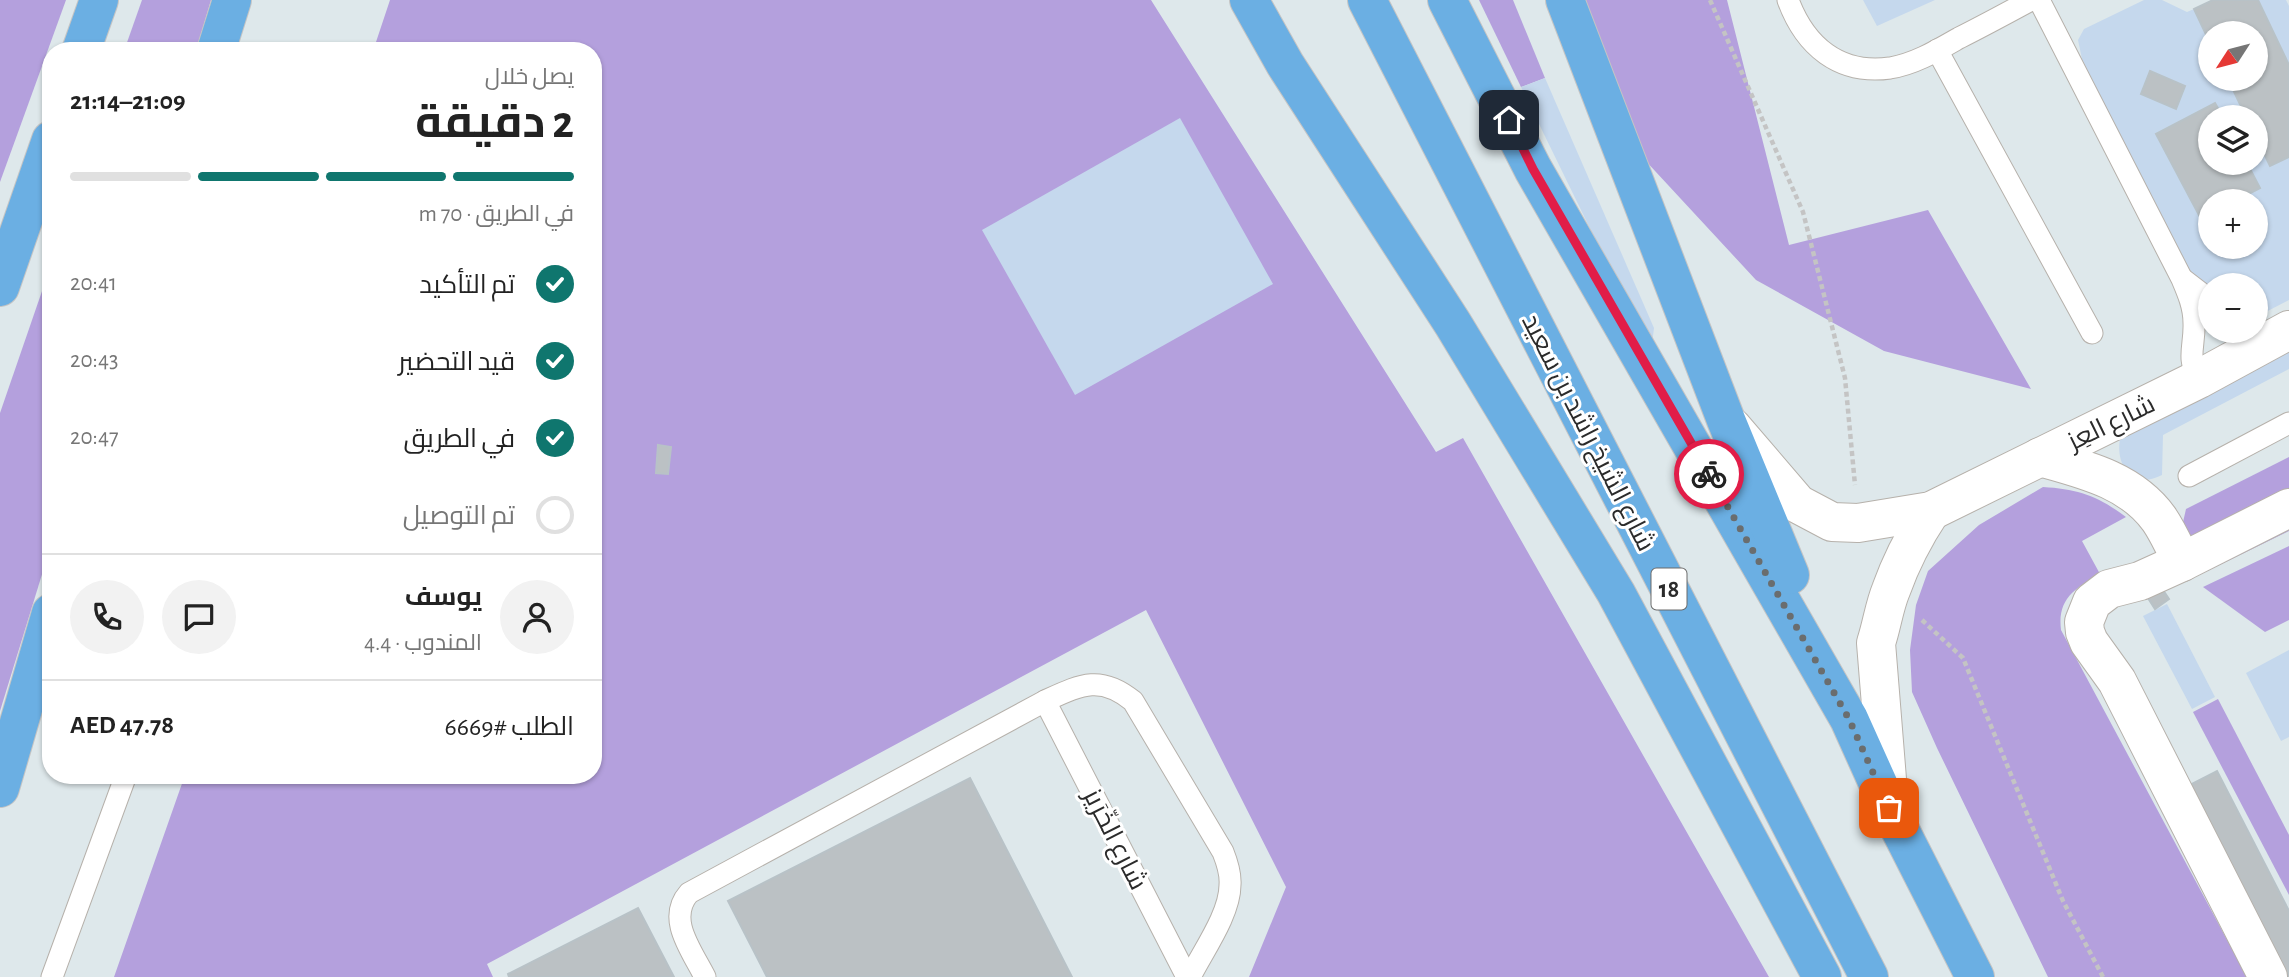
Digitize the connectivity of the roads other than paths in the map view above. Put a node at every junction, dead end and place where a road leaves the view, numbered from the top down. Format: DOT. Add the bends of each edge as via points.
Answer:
graph roads {
  1 [pos="99,0"];
  2 [pos="232,0"];
  3 [pos="1249,0"];
  4 [pos="1367,0"];
  5 [pos="1447,0"];
  6 [pos="1565,0"];
  7 [pos="1788,0"];
  8 [pos="2031,0"];
  9 [pos="2039,0"];
  10 [pos="84,42"];
  11 [pos="219,42"];
  12 [pos="1937,50"];
  13 [pos="42,166"];
  14 [pos="2182,279"];
  15 [pos="0,287"];
  16 [pos="2198,291"];
  17 [pos="2092,333"];
  18 [pos="2270,333"];
  19 [pos="2199,379"];
  20 [pos="1726,420"];
  21 [pos="2289,423"];
  22 [pos="2040,457"];
  23 [pos="2189,476"];
  24 [pos="2289,508"];
  25 [pos="1931,511"];
  26 [pos="2182,562"];
  27 [pos="42,644"];
  28 [pos="1045,701"];
  29 [pos="1849,719"];
  30 [pos="123,784"];
  31 [pos="0,788"];
  32 [pos="1889,808"];
  33 [pos="52,977"];
  34 [pos="705,977"];
  35 [pos="1189,977"];
  36 [pos="1822,977"];
  37 [pos="1869,977"];
  38 [pos="1975,977"];
  39 [pos="2268,977"];
  1 -- 10 [label="main road"];
  2 -- 11 [label="main road"];
  3 -- 36 [label="main road" via="1284,64 1453,324 1616,593"];
  4 -- 37 [label="main road, شارع الشيخ راشد بن سعيد / 18"];
  5 -- 29 [label="main road" via="1533,169"];
  6 -- 20 [label="main road"];
  7 -- 12 [label="lane" via="1809,39 1847,64 1892,68"];
  8 -- 12 [label="lane"];
  9 -- 14 [label="lane"];
  12 -- 17 [label="lane"];
  13 -- 15 [label="main road"];
  14 -- 16 [label="lane"];
  14 -- 19 [label="lane" via="2191,300 2192,367"];
  18 -- 19 [label="street, شارع العِز"];
  19 -- 22 [label="street, شارع العِز"];
  20 -- 25 [label="street, شارع العِز" via="1798,504 1832,522 1858,523"];
  20 -- 29 [label="main road"];
  21 -- 23 [label="lane"];
  22 -- 25 [label="street, شارع العِز"];
  22 -- 26 [label="street" via="2124,487 2158,519"];
  24 -- 26 [label="street"];
  25 -- 32 [label="street" via="1890,590 1876,643"];
  26 -- 39 [label="street" via="2140,581 2112,619 2108,642 2117,681"];
  27 -- 31 [label="main road"];
  28 -- 34 [label="lane" via="689,893 682,901 679,921"];
  28 -- 35 [label="lane, شارع الخّرَيز"];
  28 -- 35 [label="lane" via="1091,684 1107,685 1133,701 1223,852 1230,876 1228,902"];
  29 -- 32 [label="main road"];
  30 -- 33 [label="lane"];
  32 -- 38 [label="main road"];
}
